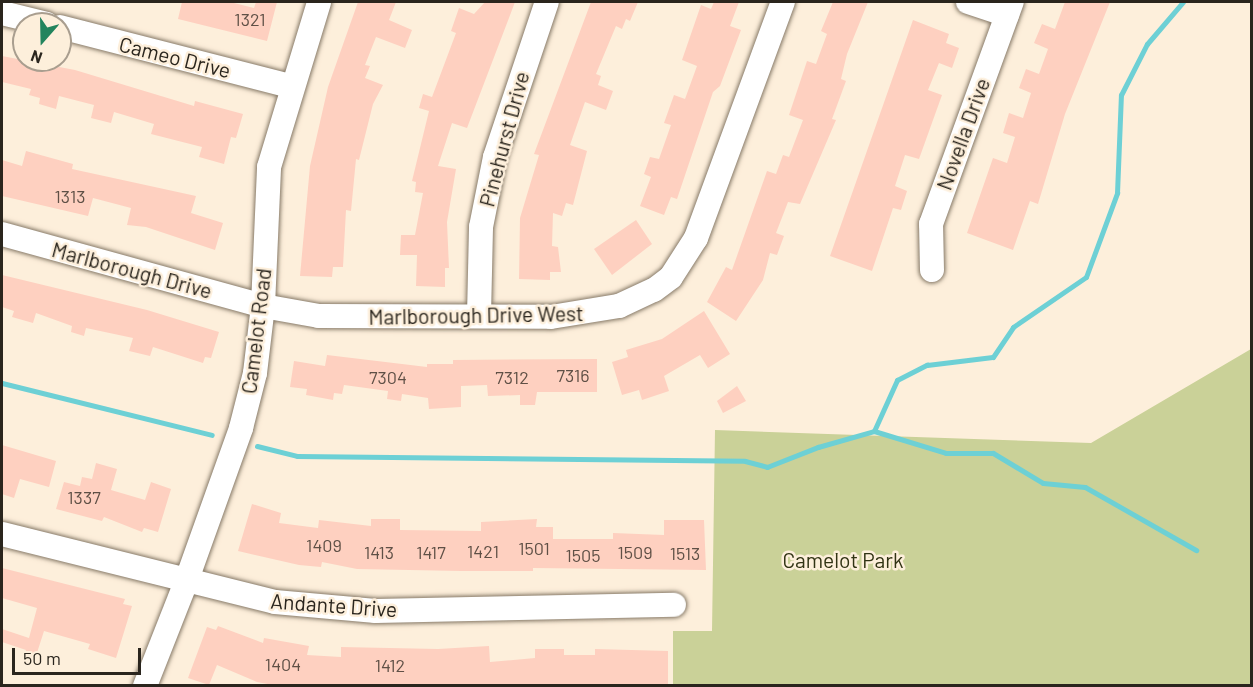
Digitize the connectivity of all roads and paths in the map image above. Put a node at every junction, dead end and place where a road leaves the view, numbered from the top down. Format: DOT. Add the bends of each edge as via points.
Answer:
graph roads {
  1 [pos="319,2"];
  2 [pos="547,2"];
  3 [pos="783,2"];
  4 [pos="968,2"];
  5 [pos="1009,8"];
  6 [pos="72,30"];
  7 [pos="290,86"];
  8 [pos="2,234"];
  9 [pos="932,270"];
  10 [pos="263,306"];
  11 [pos="479,316"];
  12 [pos="2,534"];
  13 [pos="186,582"];
  14 [pos="674,605"];
  15 [pos="145,686"];
  1 -- 7 [label="street, Camelot Road"];
  2 -- 11 [label="street, Pinehurst Drive" via="495,157 481,227"];
  3 -- 11 [label="street, Marlborough Drive West" via="696,238 670,277 636,300 582,315"];
  4 -- 5 [label="street"];
  5 -- 9 [label="street, Novella Drive" via="931,224"];
  6 -- 7 [label="street, Cameo Drive"];
  7 -- 10 [label="street, Camelot Road" via="269,167"];
  8 -- 10 [label="street, Marlborough Drive"];
  10 -- 11 [label="street, Marlborough Drive West" via="353,318"];
  10 -- 13 [label="street, Camelot Road" via="255,373 241,428"];
  12 -- 13 [label="street, Andante Drive"];
  13 -- 14 [label="street, Andante Drive" via="275,602 376,611"];
  13 -- 15 [label="street, Camelot Road"];
}
